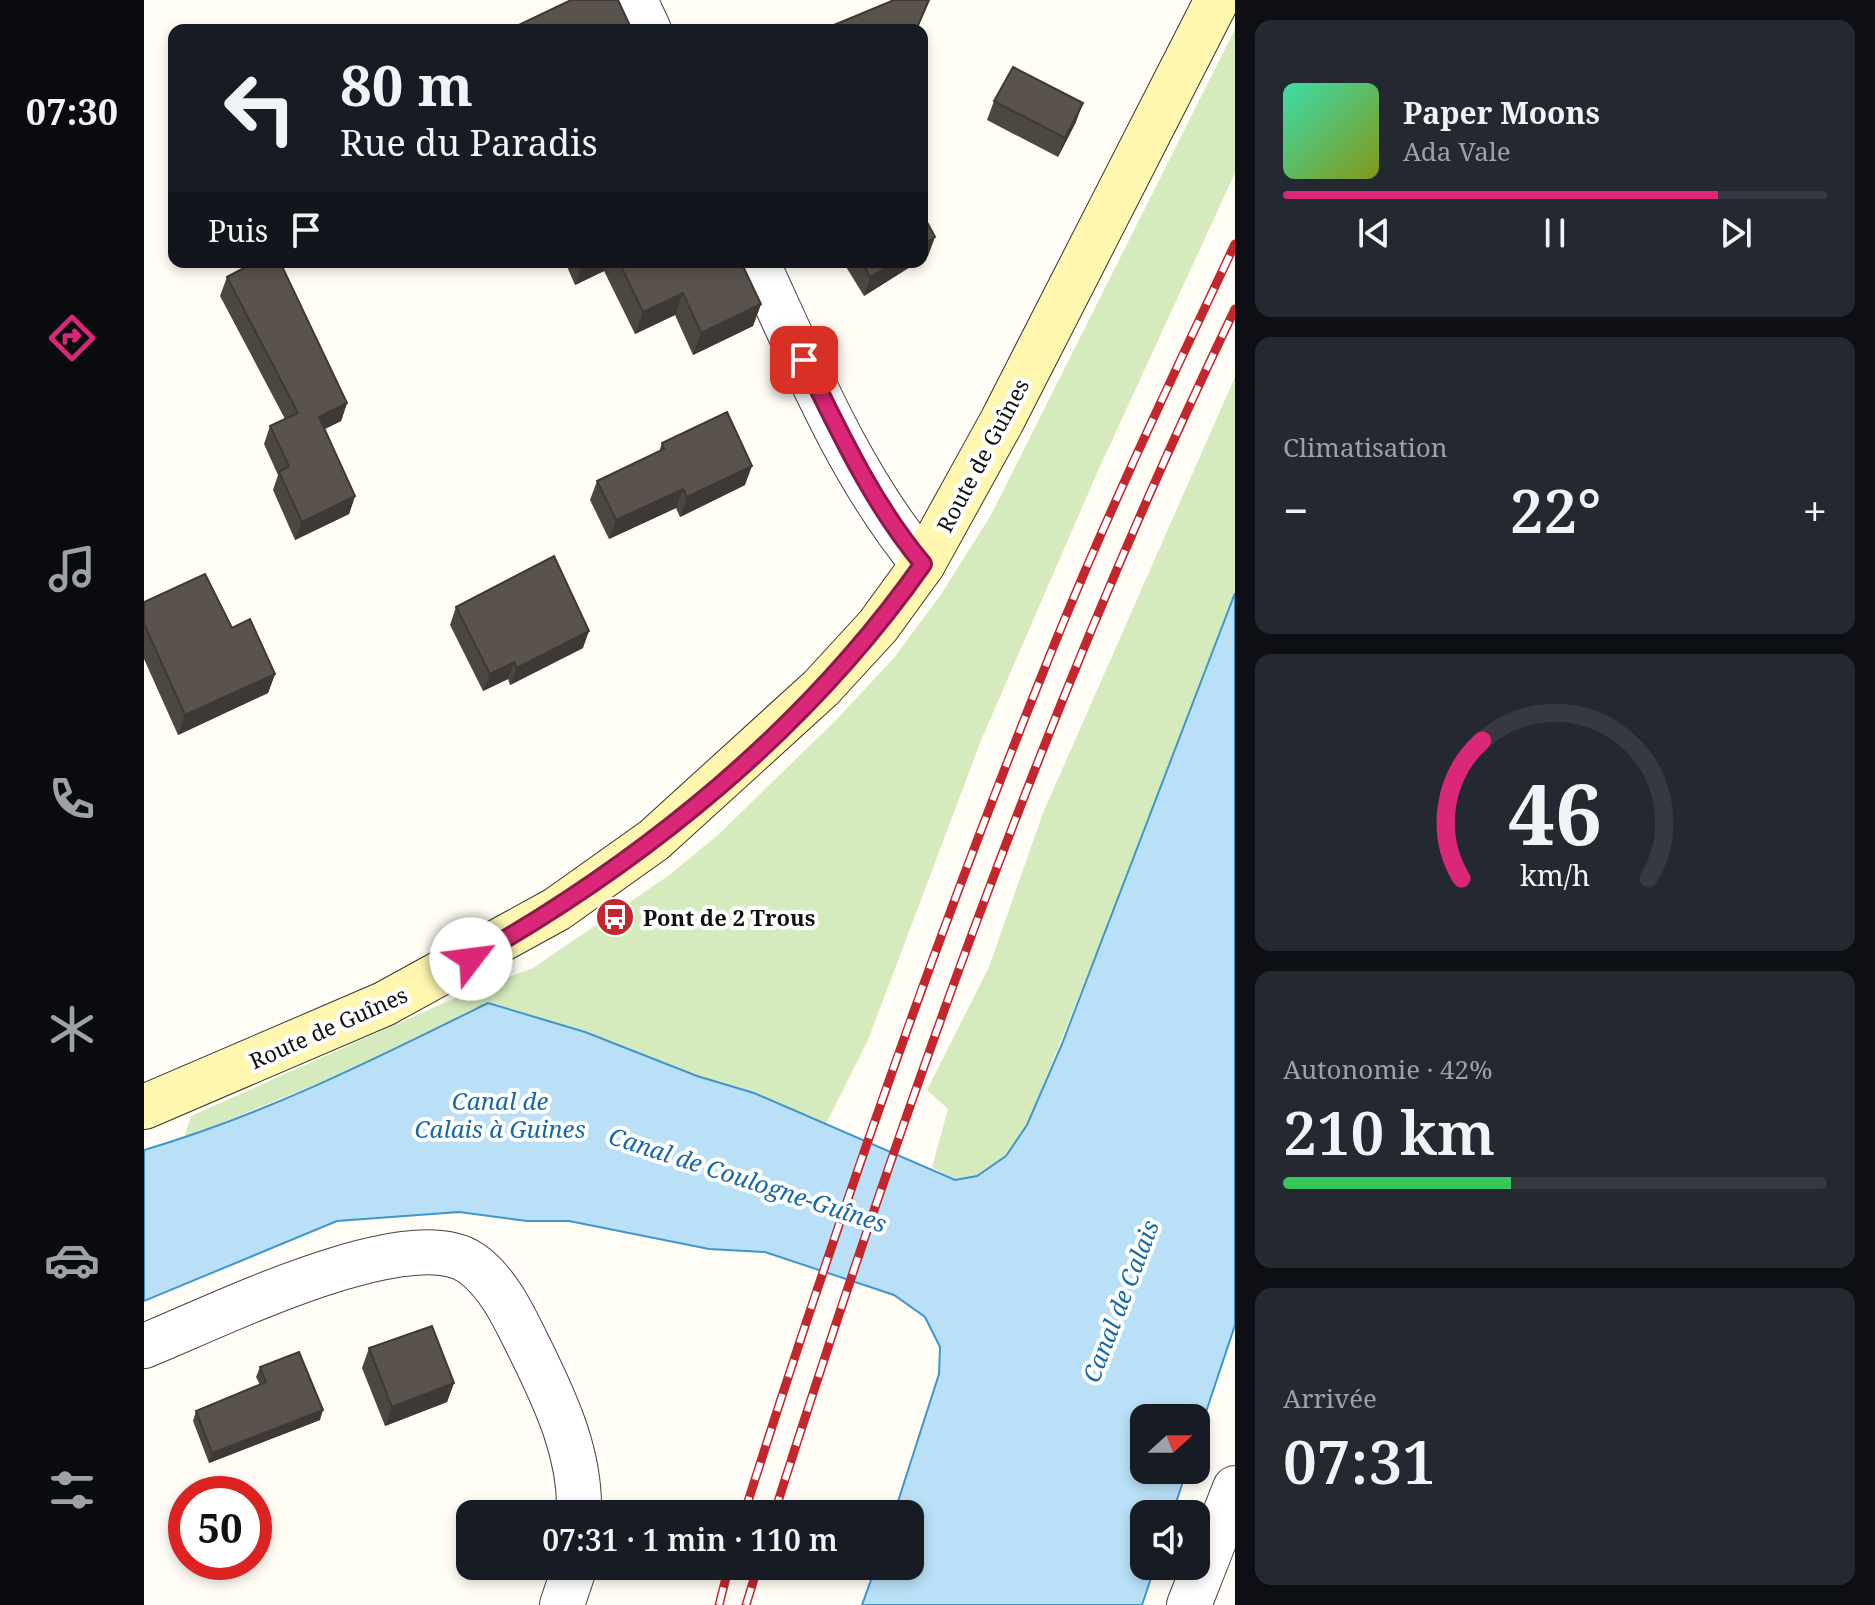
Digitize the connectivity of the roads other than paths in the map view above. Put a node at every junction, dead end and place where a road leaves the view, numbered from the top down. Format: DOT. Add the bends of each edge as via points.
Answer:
graph roads {
  1 [pos="635,0"];
  2 [pos="1217,0"];
  3 [pos="646,24"];
  4 [pos="760,268"];
  5 [pos="923,564"];
  6 [pos="144,1107"];
  7 [pos="144,1346"];
  8 [pos="1235,1488"];
  9 [pos="578,1500"];
  10 [pos="570,1580"];
  11 [pos="562,1605"];
  12 [pos="1189,1605"];
  1 -- 3 [label="street"];
  2 -- 5 [label="main road, Route de Guînes"];
  4 -- 5 [label="street" via="873,495"];
  5 -- 6 [label="main road, Route de Guînes" via="878,626 821,688 701,800 606,876 424,984"];
  7 -- 9 [label="street" via="350,1265 403,1253 448,1253 487,1277 505,1304 562,1418"];
  8 -- 12 [label="street"];
  10 -- 11 [label="street"];
}
